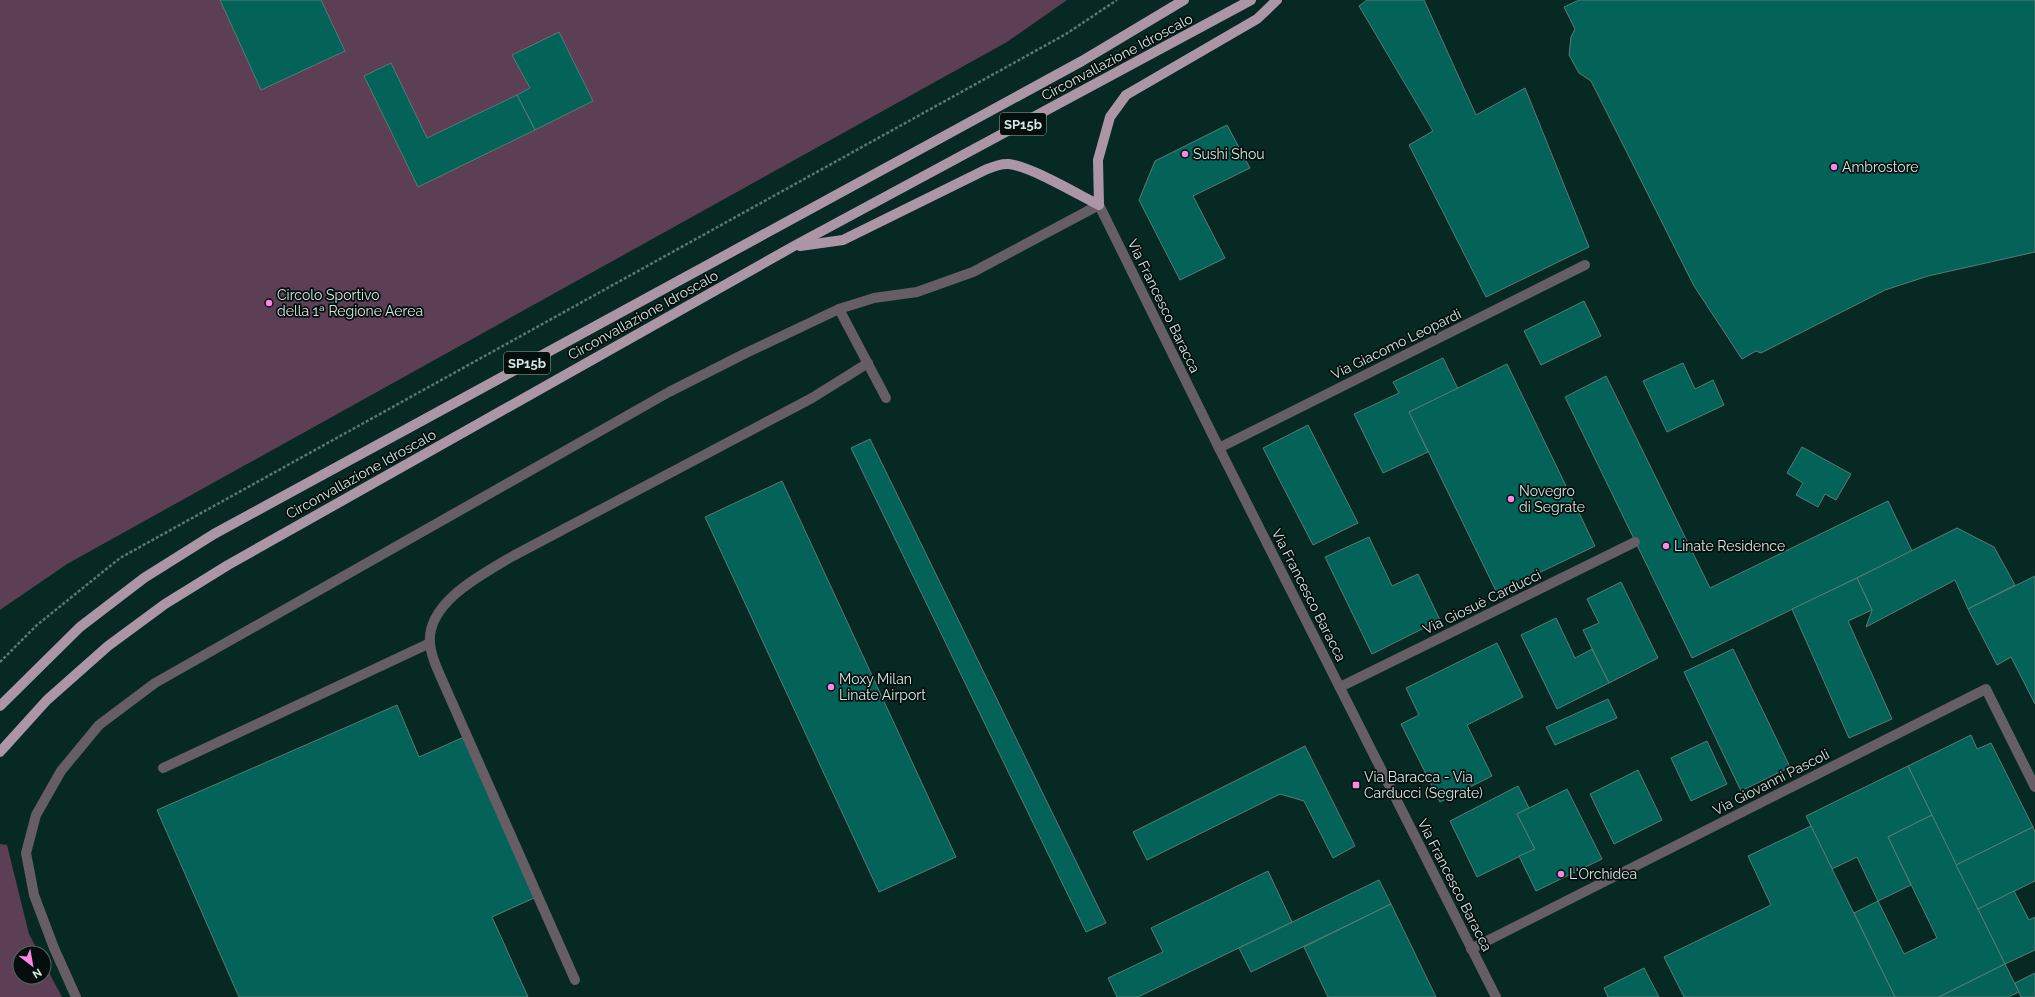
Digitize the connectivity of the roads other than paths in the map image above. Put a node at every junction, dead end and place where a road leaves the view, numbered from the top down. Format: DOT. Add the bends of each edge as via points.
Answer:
graph roads {
  1 [pos="1184,0"];
  2 [pos="1250,0"];
  3 [pos="1277,0"];
  4 [pos="1099,205"];
  5 [pos="794,246"];
  6 [pos="1585,265"];
  7 [pos="839,309"];
  8 [pos="868,363"];
  9 [pos="886,398"];
  10 [pos="1219,448"];
  11 [pos="1635,542"];
  12 [pos="430,643"];
  13 [pos="1340,687"];
  14 [pos="0,706"];
  15 [pos="0,752"];
  16 [pos="163,768"];
  17 [pos="2035,787"];
  18 [pos="1471,949"];
  19 [pos="575,980"];
  20 [pos="76,997"];
  21 [pos="1496,997"];
  1 -- 14 [label="main road, Circonvallazione Idroscalo / SP15b" via="1082,60 214,534 144,578 80,627"];
  2 -- 5 [label="main road, Circonvallazione Idroscalo / SP15b"];
  3 -- 4 [label="main road" via="1257,19 1126,95 1110,117 1098,160"];
  4 -- 5 [label="main road" via="1010,164 998,165 843,240"];
  4 -- 7 [label="street" via="974,272 916,292 874,298"];
  4 -- 10 [label="street, Via Francesco Baracca"];
  5 -- 15 [label="main road, Circonvallazione Idroscalo / SP15b" via="228,565 165,604 108,646 48,700"];
  6 -- 10 [label="street, Via Giacomo Leopardi"];
  7 -- 8 [label="street"];
  7 -- 20 [label="street" via="662,396 155,683 99,725 61,771 36,815 26,853 34,895"];
  8 -- 9 [label="street"];
  8 -- 12 [label="street" via="812,398 513,556 465,585 437,616 431,629"];
  10 -- 13 [label="street, Via Francesco Baracca"];
  11 -- 13 [label="street, Via Giosuè Carducci"];
  12 -- 16 [label="street"];
  12 -- 19 [label="street" via="438,674"];
  13 -- 18 [label="street, Via Francesco Baracca"];
  17 -- 18 [label="street, Via Giovanni Pascoli" via="1986,689"];
  18 -- 21 [label="street, Via Francesco Baracca"];
}
